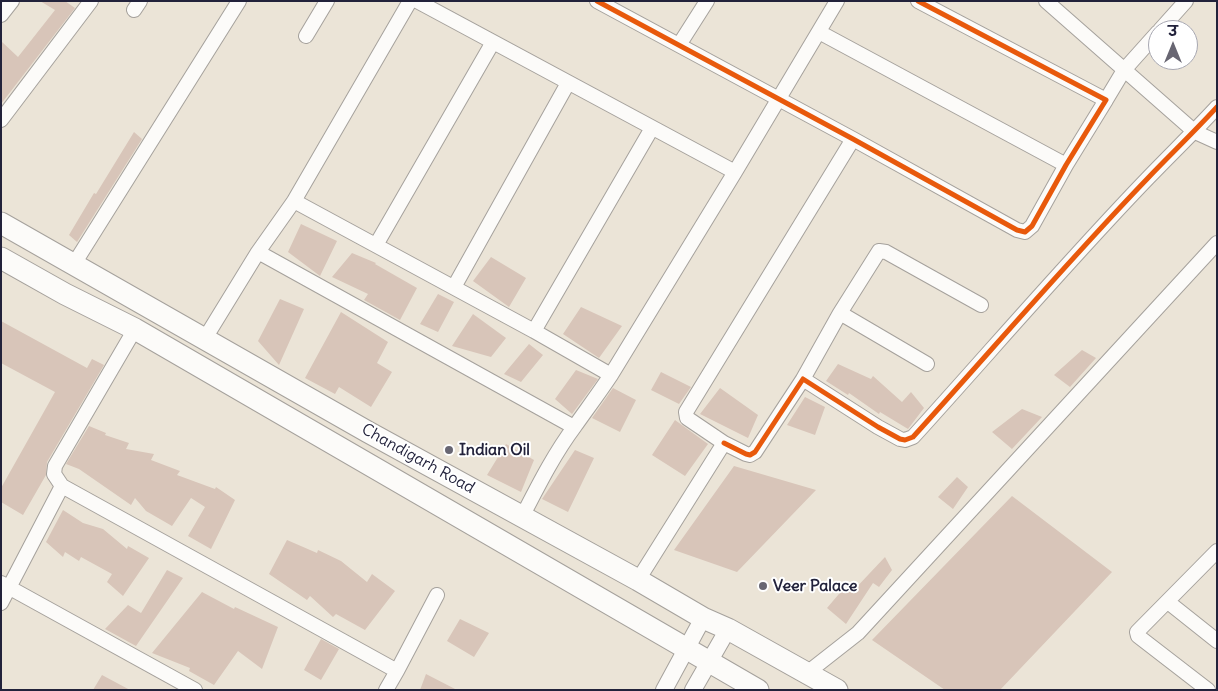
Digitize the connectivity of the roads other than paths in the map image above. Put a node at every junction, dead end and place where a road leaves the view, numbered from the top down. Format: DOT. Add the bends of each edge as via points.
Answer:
graph roads {
  1 [pos="12,1"];
  2 [pos="91,1"];
  3 [pos="239,1"];
  4 [pos="327,1"];
  5 [pos="410,1"];
  6 [pos="417,1"];
  7 [pos="597,1"];
  8 [pos="707,1"];
  9 [pos="837,1"];
  10 [pos="918,1"];
  11 [pos="1186,1"];
  12 [pos="1055,4"];
  13 [pos="944,7"];
  14 [pos="1,15"];
  15 [pos="1169,20"];
  16 [pos="819,32"];
  17 [pos="306,36"];
  18 [pos="493,42"];
  19 [pos="1148,43"];
  20 [pos="679,45"];
  21 [pos="1124,70"];
  22 [pos="568,83"];
  23 [pos="779,99"];
  24 [pos="1106,100"];
  25 [pos="1217,107"];
  26 [pos="1,120"];
  27 [pos="652,128"];
  28 [pos="1195,132"];
  29 [pos="853,139"];
  30 [pos="1217,142"];
  31 [pos="1066,165"];
  32 [pos="735,172"];
  33 [pos="294,201"];
  34 [pos="1,223"];
  35 [pos="1217,242"];
  36 [pos="376,245"];
  37 [pos="258,252"];
  38 [pos="1,258"];
  39 [pos="74,264"];
  40 [pos="454,287"];
  41 [pos="981,305"];
  42 [pos="840,313"];
  43 [pos="135,329"];
  44 [pos="534,331"];
  45 [pos="204,340"];
  46 [pos="927,364"];
  47 [pos="611,375"];
  48 [pos="803,379"];
  49 [pos="574,427"];
  50 [pos="724,443"];
  51 [pos="62,486"];
  52 [pos="522,517"];
  53 [pos="1217,551"];
  54 [pos="638,580"];
  55 [pos="6,585"];
  56 [pos="437,595"];
  57 [pos="1168,602"];
  58 [pos="1,603"];
  59 [pos="703,618"];
  60 [pos="728,629"];
  61 [pos="1217,641"];
  62 [pos="686,648"];
  63 [pos="709,661"];
  64 [pos="397,671"];
  65 [pos="807,673"];
  66 [pos="195,690"];
  67 [pos="386,690"];
  68 [pos="664,690"];
  69 [pos="693,690"];
  70 [pos="758,690"];
  71 [pos="837,690"];
  72 [pos="1208,690"];
  1 -- 14 [label="street"];
  2 -- 26 [label="street"];
  3 -- 39 [label="street"];
  4 -- 17 [label="street"];
  5 -- 33 [label="street"];
  6 -- 18 [label="street"];
  7 -- 20 [label="street"];
  8 -- 20 [label="street"];
  9 -- 16 [label="street"];
  10 -- 13 [label="street"];
  11 -- 15 [label="street"];
  12 -- 21 [label="street"];
  13 -- 24 [label="street"];
  16 -- 23 [label="street"];
  16 -- 31 [label="street"];
  18 -- 22 [label="street"];
  18 -- 36 [label="street"];
  19 -- 21 [label="street"];
  20 -- 23 [label="street"];
  21 -- 24 [label="street"];
  21 -- 28 [label="street"];
  22 -- 27 [label="street"];
  22 -- 40 [label="street"];
  23 -- 29 [label="street"];
  23 -- 32 [label="street"];
  24 -- 31 [label="street"];
  25 -- 28 [label="street"];
  27 -- 32 [label="street"];
  27 -- 44 [label="street"];
  28 -- 30 [label="street"];
  28 -- 48 [label="street" via="1148,177 1025,310 913,437 900,439"];
  29 -- 31 [label="street" via="1022,232 1032,226"];
  29 -- 50 [label="street" via="686,412 687,418"];
  32 -- 47 [label="street"];
  33 -- 36 [label="street"];
  33 -- 37 [label="street"];
  34 -- 39 [label="main road, Chandigarh Road"];
  35 -- 65 [label="street" via="858,634"];
  36 -- 40 [label="street"];
  37 -- 45 [label="street"];
  37 -- 49 [label="street"];
  38 -- 43 [label="main road, Chandigarh Road"];
  39 -- 45 [label="main road, Chandigarh Road"];
  40 -- 44 [label="street"];
  41 -- 42 [label="street" via="881,251"];
  42 -- 46 [label="street"];
  42 -- 48 [label="street"];
  43 -- 51 [label="street" via="56,466 54,474"];
  43 -- 62 [label="main road, Chandigarh Road"];
  44 -- 47 [label="street"];
  45 -- 52 [label="main road, Chandigarh Road"];
  47 -- 49 [label="street"];
  48 -- 50 [label="street" via="755,452 746,454"];
  49 -- 52 [label="street"];
  50 -- 54 [label="street"];
  51 -- 55 [label="street"];
  51 -- 64 [label="street"];
  52 -- 54 [label="main road, Chandigarh Road"];
  53 -- 57 [label="street"];
  54 -- 59 [label="main road, Chandigarh Road"];
  55 -- 58 [label="street"];
  55 -- 66 [label="street"];
  56 -- 64 [label="street"];
  57 -- 61 [label="street"];
  57 -- 72 [label="street" via="1138,630 1138,634"];
  59 -- 60 [label="main road, Chandigarh Road"];
  59 -- 62 [label="street"];
  60 -- 63 [label="street"];
  60 -- 65 [label="main road, Chandigarh Road"];
  62 -- 63 [label="main road, Chandigarh Road"];
  62 -- 68 [label="street"];
  63 -- 69 [label="street"];
  63 -- 70 [label="main road, Chandigarh Road"];
  64 -- 67 [label="street"];
  65 -- 71 [label="main road, Chandigarh Road"];
}
